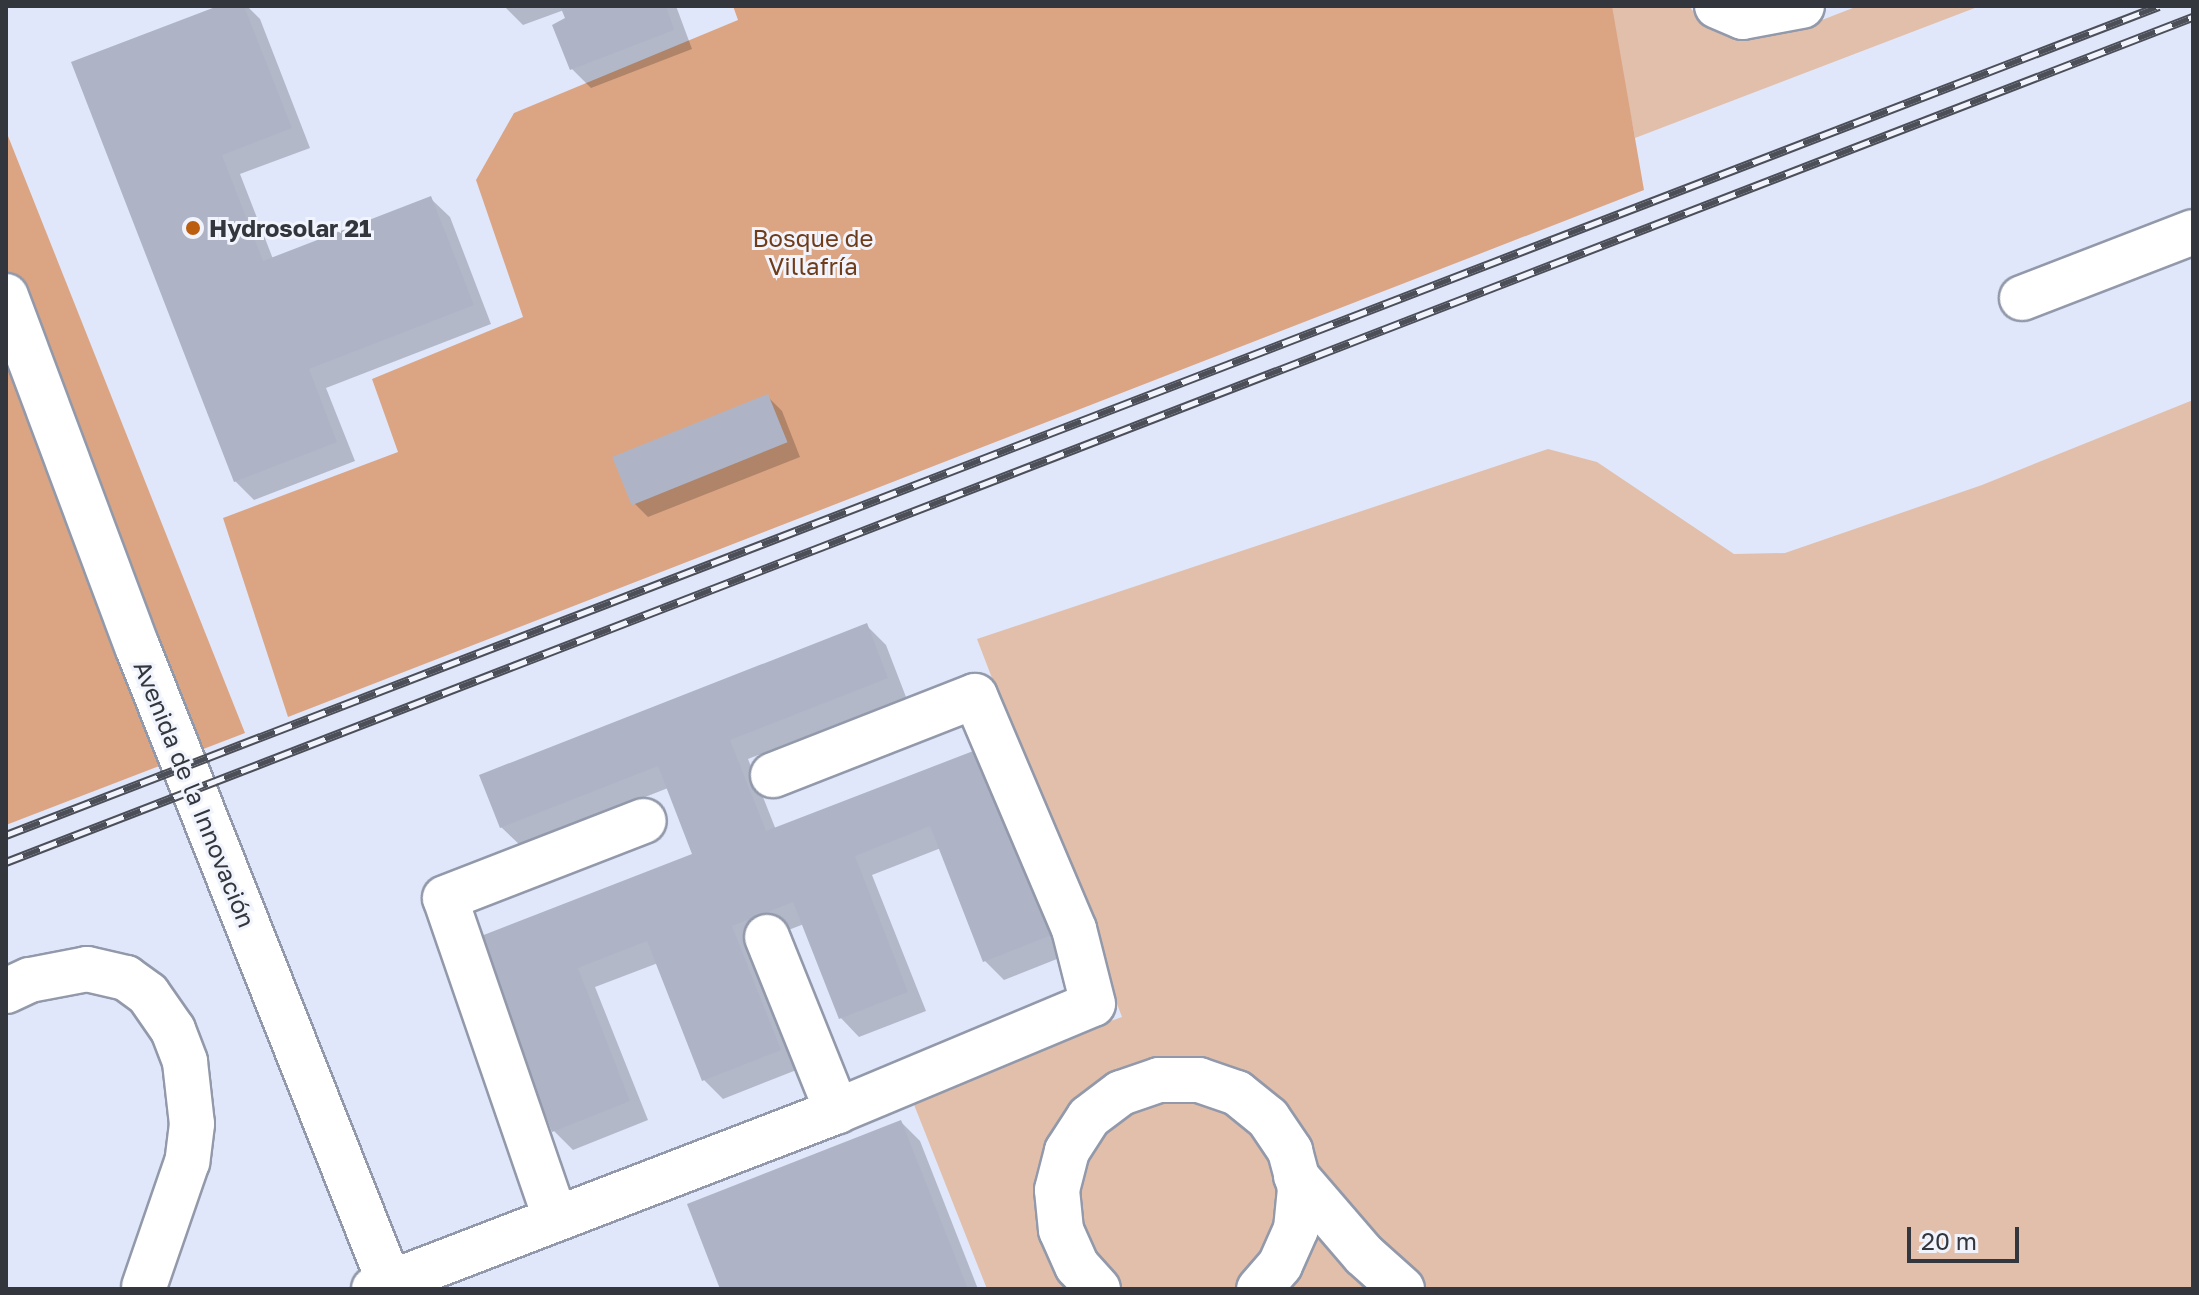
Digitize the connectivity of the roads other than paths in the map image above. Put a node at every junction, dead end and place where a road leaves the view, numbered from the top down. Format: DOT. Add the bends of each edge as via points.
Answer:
graph roads {
  1 [pos="1717,6"];
  2 [pos="1802,6"];
  3 [pos="2193,232"];
  4 [pos="6,296"];
  5 [pos="2022,298"];
  6 [pos="773,775"];
  7 [pos="644,821"];
  8 [pos="767,937"];
  9 [pos="6,991"];
  10 [pos="837,1111"];
  11 [pos="1296,1176"];
  12 [pos="555,1217"];
  13 [pos="385,1287"];
  14 [pos="143,1288"];
  15 [pos="1098,1289"];
  16 [pos="1259,1289"];
  17 [pos="1402,1289"];
  1 -- 2 [label="street" via="1743,17"];
  3 -- 5 [label="street"];
  4 -- 13 [label="street, Avenida de la Innovación"];
  6 -- 10 [label="street" via="975,696 1074,929 1093,1004"];
  7 -- 12 [label="street" via="445,898"];
  8 -- 10 [label="street"];
  9 -- 14 [label="street" via="30,980 87,969 126,978 148,994 173,1030 185,1062 192,1124 187,1162"];
  10 -- 12 [label="street"];
  11 -- 15 [label="street" via="1290,1151 1268,1118 1237,1093 1199,1080 1159,1080 1121,1093 1089,1117 1074,1140 1057,1190 1061,1230 1077,1266"];
  11 -- 16 [label="street" via="1296,1229 1280,1265"];
  11 -- 17 [label="street" via="1364,1255"];
  12 -- 13 [label="street"];
}
